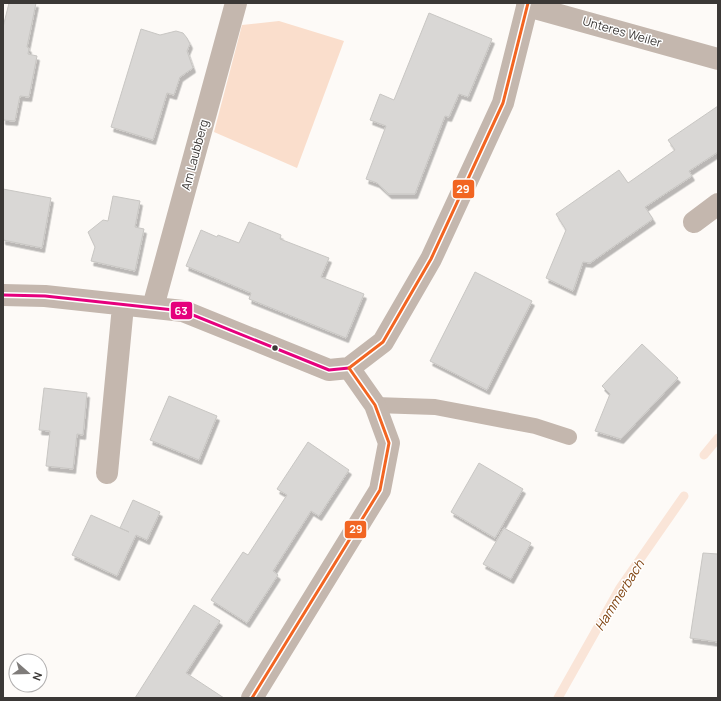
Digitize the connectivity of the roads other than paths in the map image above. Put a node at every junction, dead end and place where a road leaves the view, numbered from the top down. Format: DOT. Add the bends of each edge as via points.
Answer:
graph roads {
  1 [pos="236,3"];
  2 [pos="527,4"];
  3 [pos="718,59"];
  4 [pos="718,204"];
  5 [pos="694,222"];
  6 [pos="3,295"];
  7 [pos="123,306"];
  8 [pos="153,308"];
  9 [pos="349,368"];
  10 [pos="375,405"];
  11 [pos="569,437"];
  12 [pos="107,473"];
  13 [pos="252,698"];
  1 -- 8 [label="street, Am Laubberg"];
  2 -- 3 [label="street, Unteres Weiler"];
  2 -- 9 [label="street" via="503,103 431,259 383,342"];
  4 -- 5 [label="street"];
  6 -- 7 [label="street" via="45,296"];
  7 -- 8 [label="street"];
  7 -- 12 [label="street"];
  8 -- 9 [label="street" via="183,310 329,370"];
  9 -- 10 [label="street"];
  10 -- 11 [label="lane" via="435,407 535,426"];
  10 -- 13 [label="street" via="389,443 380,490"];
}
